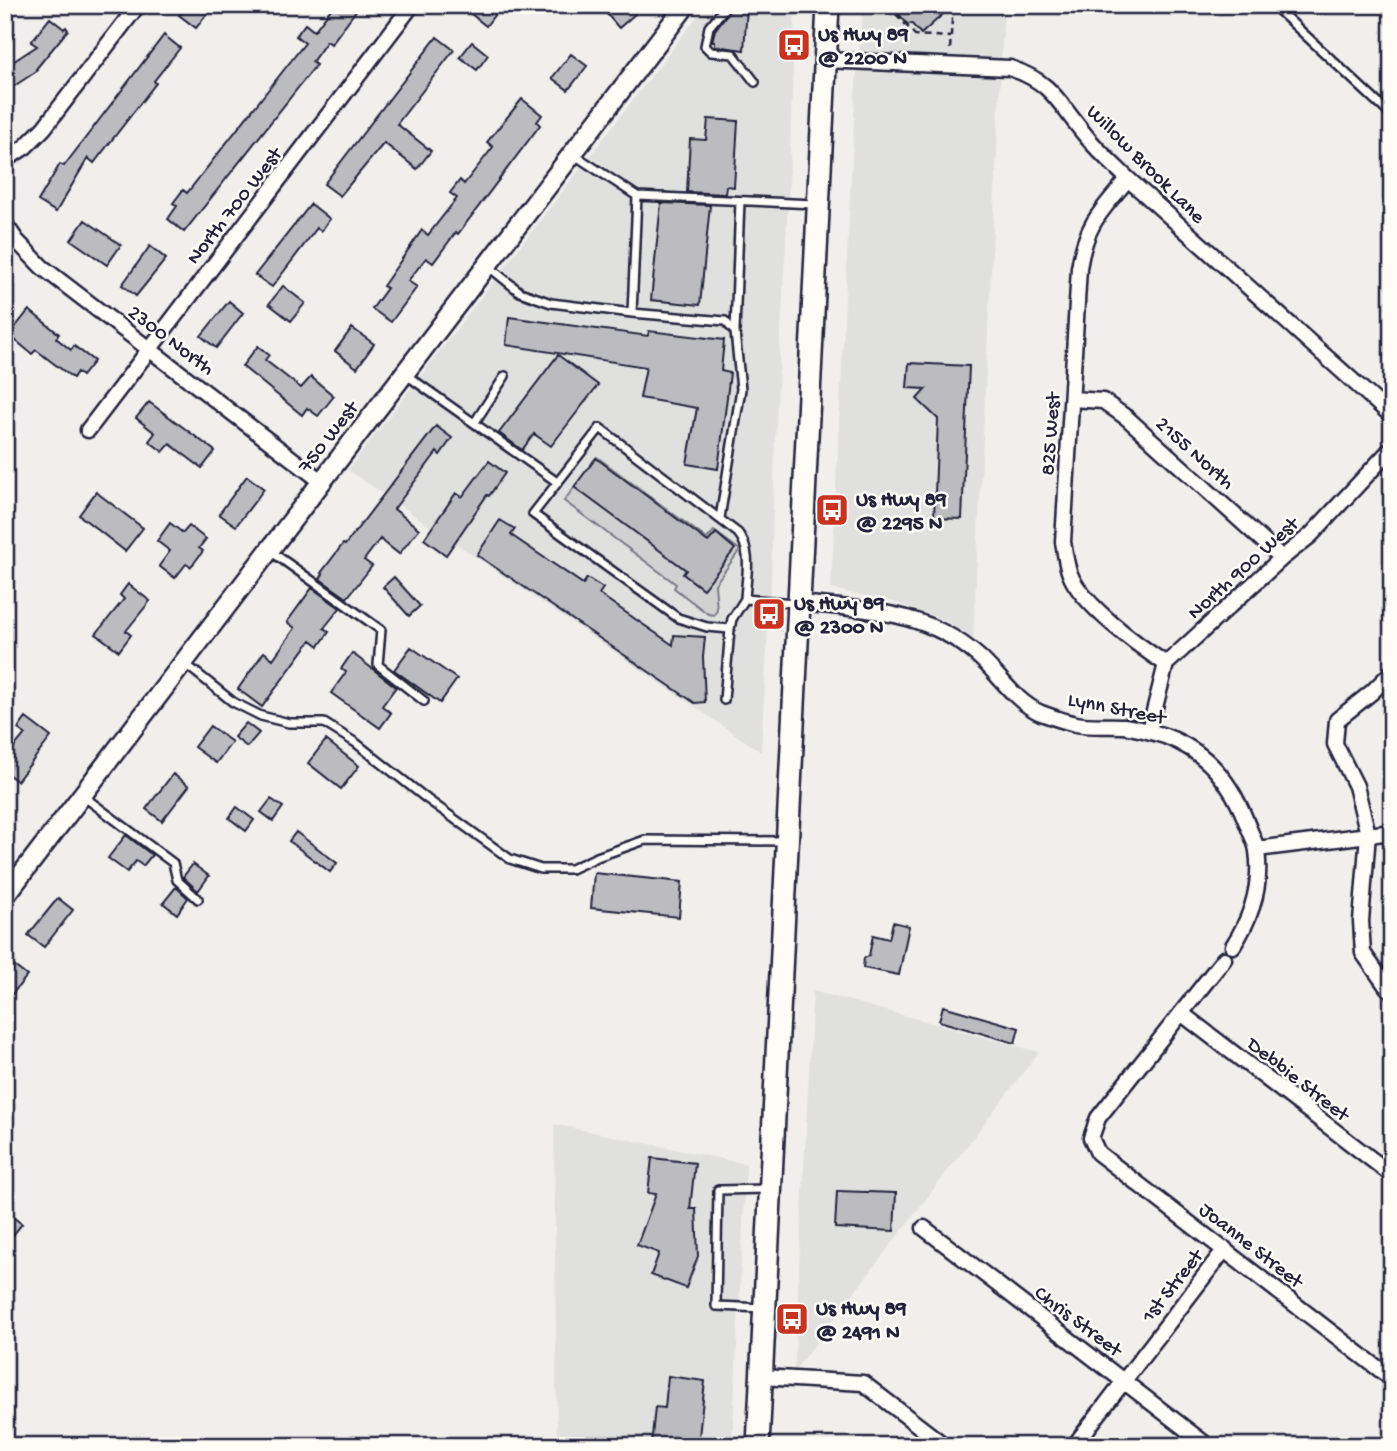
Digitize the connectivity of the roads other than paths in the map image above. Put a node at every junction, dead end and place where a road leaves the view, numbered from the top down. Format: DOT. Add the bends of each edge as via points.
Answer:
graph roads {
  1 [pos="138,5"];
  2 [pos="412,5"];
  3 [pos="686,5"];
  4 [pos="727,5"];
  5 [pos="1273,5"];
  6 [pos="827,9"];
  7 [pos="824,60"];
  8 [pos="755,82"];
  9 [pos="1392,116"];
  10 [pos="572,154"];
  11 [pos="5,160"];
  12 [pos="1128,179"];
  13 [pos="637,196"];
  14 [pos="740,201"];
  15 [pos="820,204"];
  16 [pos="5,224"];
  17 [pos="487,265"];
  18 [pos="632,313"];
  19 [pos="735,332"];
  20 [pos="150,348"];
  21 [pos="404,373"];
  22 [pos="505,376"];
  23 [pos="1072,399"];
  24 [pos="1392,416"];
  25 [pos="475,422"];
  26 [pos="88,430"];
  27 [pos="1392,447"];
  28 [pos="321,481"];
  29 [pos="557,482"];
  30 [pos="720,518"];
  31 [pos="269,550"];
  32 [pos="1282,558"];
  33 [pos="745,599"];
  34 [pos="800,603"];
  35 [pos="730,629"];
  36 [pos="183,662"];
  37 [pos="1166,664"];
  38 [pos="1392,671"];
  39 [pos="724,700"];
  40 [pos="424,701"];
  41 [pos="1149,731"];
  42 [pos="82,795"];
  43 [pos="1392,832"];
  44 [pos="1368,834"];
  45 [pos="788,841"];
  46 [pos="1257,849"];
  47 [pos="5,896"];
  48 [pos="198,899"];
  49 [pos="1233,946"];
  50 [pos="1224,959"];
  51 [pos="1392,990"];
  52 [pos="1181,1013"];
  53 [pos="1392,1175"];
  54 [pos="770,1189"];
  55 [pos="924,1228"];
  56 [pos="1225,1249"];
  57 [pos="765,1308"];
  58 [pos="761,1377"];
  59 [pos="1392,1379"];
  60 [pos="1124,1381"];
  61 [pos="758,1446"];
  62 [pos="945,1446"];
  63 [pos="1074,1446"];
  64 [pos="1208,1446"];
  1 -- 11 [label="street" via="44,128"];
  2 -- 20 [label="street, North 700 West"];
  3 -- 10 [label="street, 750 West"];
  4 -- 8 [label="lane" via="709,27 705,46 711,52 733,54"];
  5 -- 9 [label="lane"];
  6 -- 7 [label="main road"];
  7 -- 12 [label="street, Willow Brook Lane" via="1010,68 1032,76 1051,90 1087,137"];
  7 -- 15 [label="main road"];
  10 -- 13 [label="lane"];
  10 -- 17 [label="street, 750 West"];
  12 -- 23 [label="street, 825 West" via="1093,220 1083,244"];
  12 -- 24 [label="street, Willow Brook Lane"];
  13 -- 14 [label="lane"];
  13 -- 18 [label="lane"];
  14 -- 15 [label="lane"];
  14 -- 19 [label="lane"];
  15 -- 34 [label="main road"];
  16 -- 20 [label="street, 2300 North" via="42,267"];
  17 -- 18 [label="lane" via="520,292 551,303"];
  17 -- 21 [label="street, 750 West"];
  18 -- 19 [label="lane" via="725,321"];
  19 -- 30 [label="lane" via="741,389"];
  20 -- 26 [label="street, North 700 West"];
  20 -- 28 [label="street, 2300 North"];
  21 -- 25 [label="lane"];
  21 -- 28 [label="street, 750 West"];
  22 -- 25 [label="lane"];
  23 -- 32 [label="street, 2155 North" via="1103,401 1128,418"];
  23 -- 37 [label="street, 825 West" via="1063,542 1070,575 1088,601"];
  25 -- 29 [label="lane"];
  27 -- 32 [label="street, North 900 West" via="1311,535"];
  28 -- 31 [label="street, 750 West"];
  29 -- 30 [label="lane" via="600,428"];
  29 -- 35 [label="lane" via="533,514 678,618"];
  30 -- 33 [label="lane" via="745,542"];
  31 -- 36 [label="street, 750 West"];
  31 -- 40 [label="lane" via="381,629 378,665"];
  32 -- 37 [label="street, North 900 West"];
  33 -- 34 [label="lane"];
  33 -- 35 [label="lane"];
  34 -- 41 [label="street, Lynn Street" via="893,613 921,621 957,638 1038,712 1077,724"];
  34 -- 45 [label="main road"];
  35 -- 39 [label="lane"];
  36 -- 42 [label="street, 750 West"];
  36 -- 45 [label="lane" via="233,702 261,716 289,723 324,723 510,859 541,869 571,869 645,840"];
  37 -- 41 [label="street"];
  38 -- 44 [label="street" via="1337,720 1335,744 1356,786"];
  41 -- 46 [label="street, Lynn Street" via="1189,746 1228,782"];
  42 -- 47 [label="street, 750 West"];
  42 -- 48 [label="lane" via="173,863 177,880"];
  43 -- 44 [label="street"];
  44 -- 46 [label="street"];
  44 -- 51 [label="street" via="1363,953"];
  45 -- 54 [label="main road"];
  46 -- 49 [label="street, Lynn Street" via="1253,904 1246,927"];
  50 -- 52 [label="street"];
  52 -- 53 [label="street, Debbie Street"];
  52 -- 56 [label="street, Joanne Street" via="1098,1118 1091,1138 1098,1153"];
  54 -- 57 [label="main road"];
  54 -- 57 [label="lane" via="718,1190 716,1306"];
  55 -- 60 [label="street, Chris Street"];
  56 -- 59 [label="street, Joanne Street"];
  56 -- 60 [label="street, 1st Street"];
  57 -- 58 [label="main road"];
  58 -- 61 [label="main road"];
  58 -- 62 [label="street" via="863,1383"];
  60 -- 63 [label="street, 1st Street"];
  60 -- 64 [label="street, Chris Street"];
}
